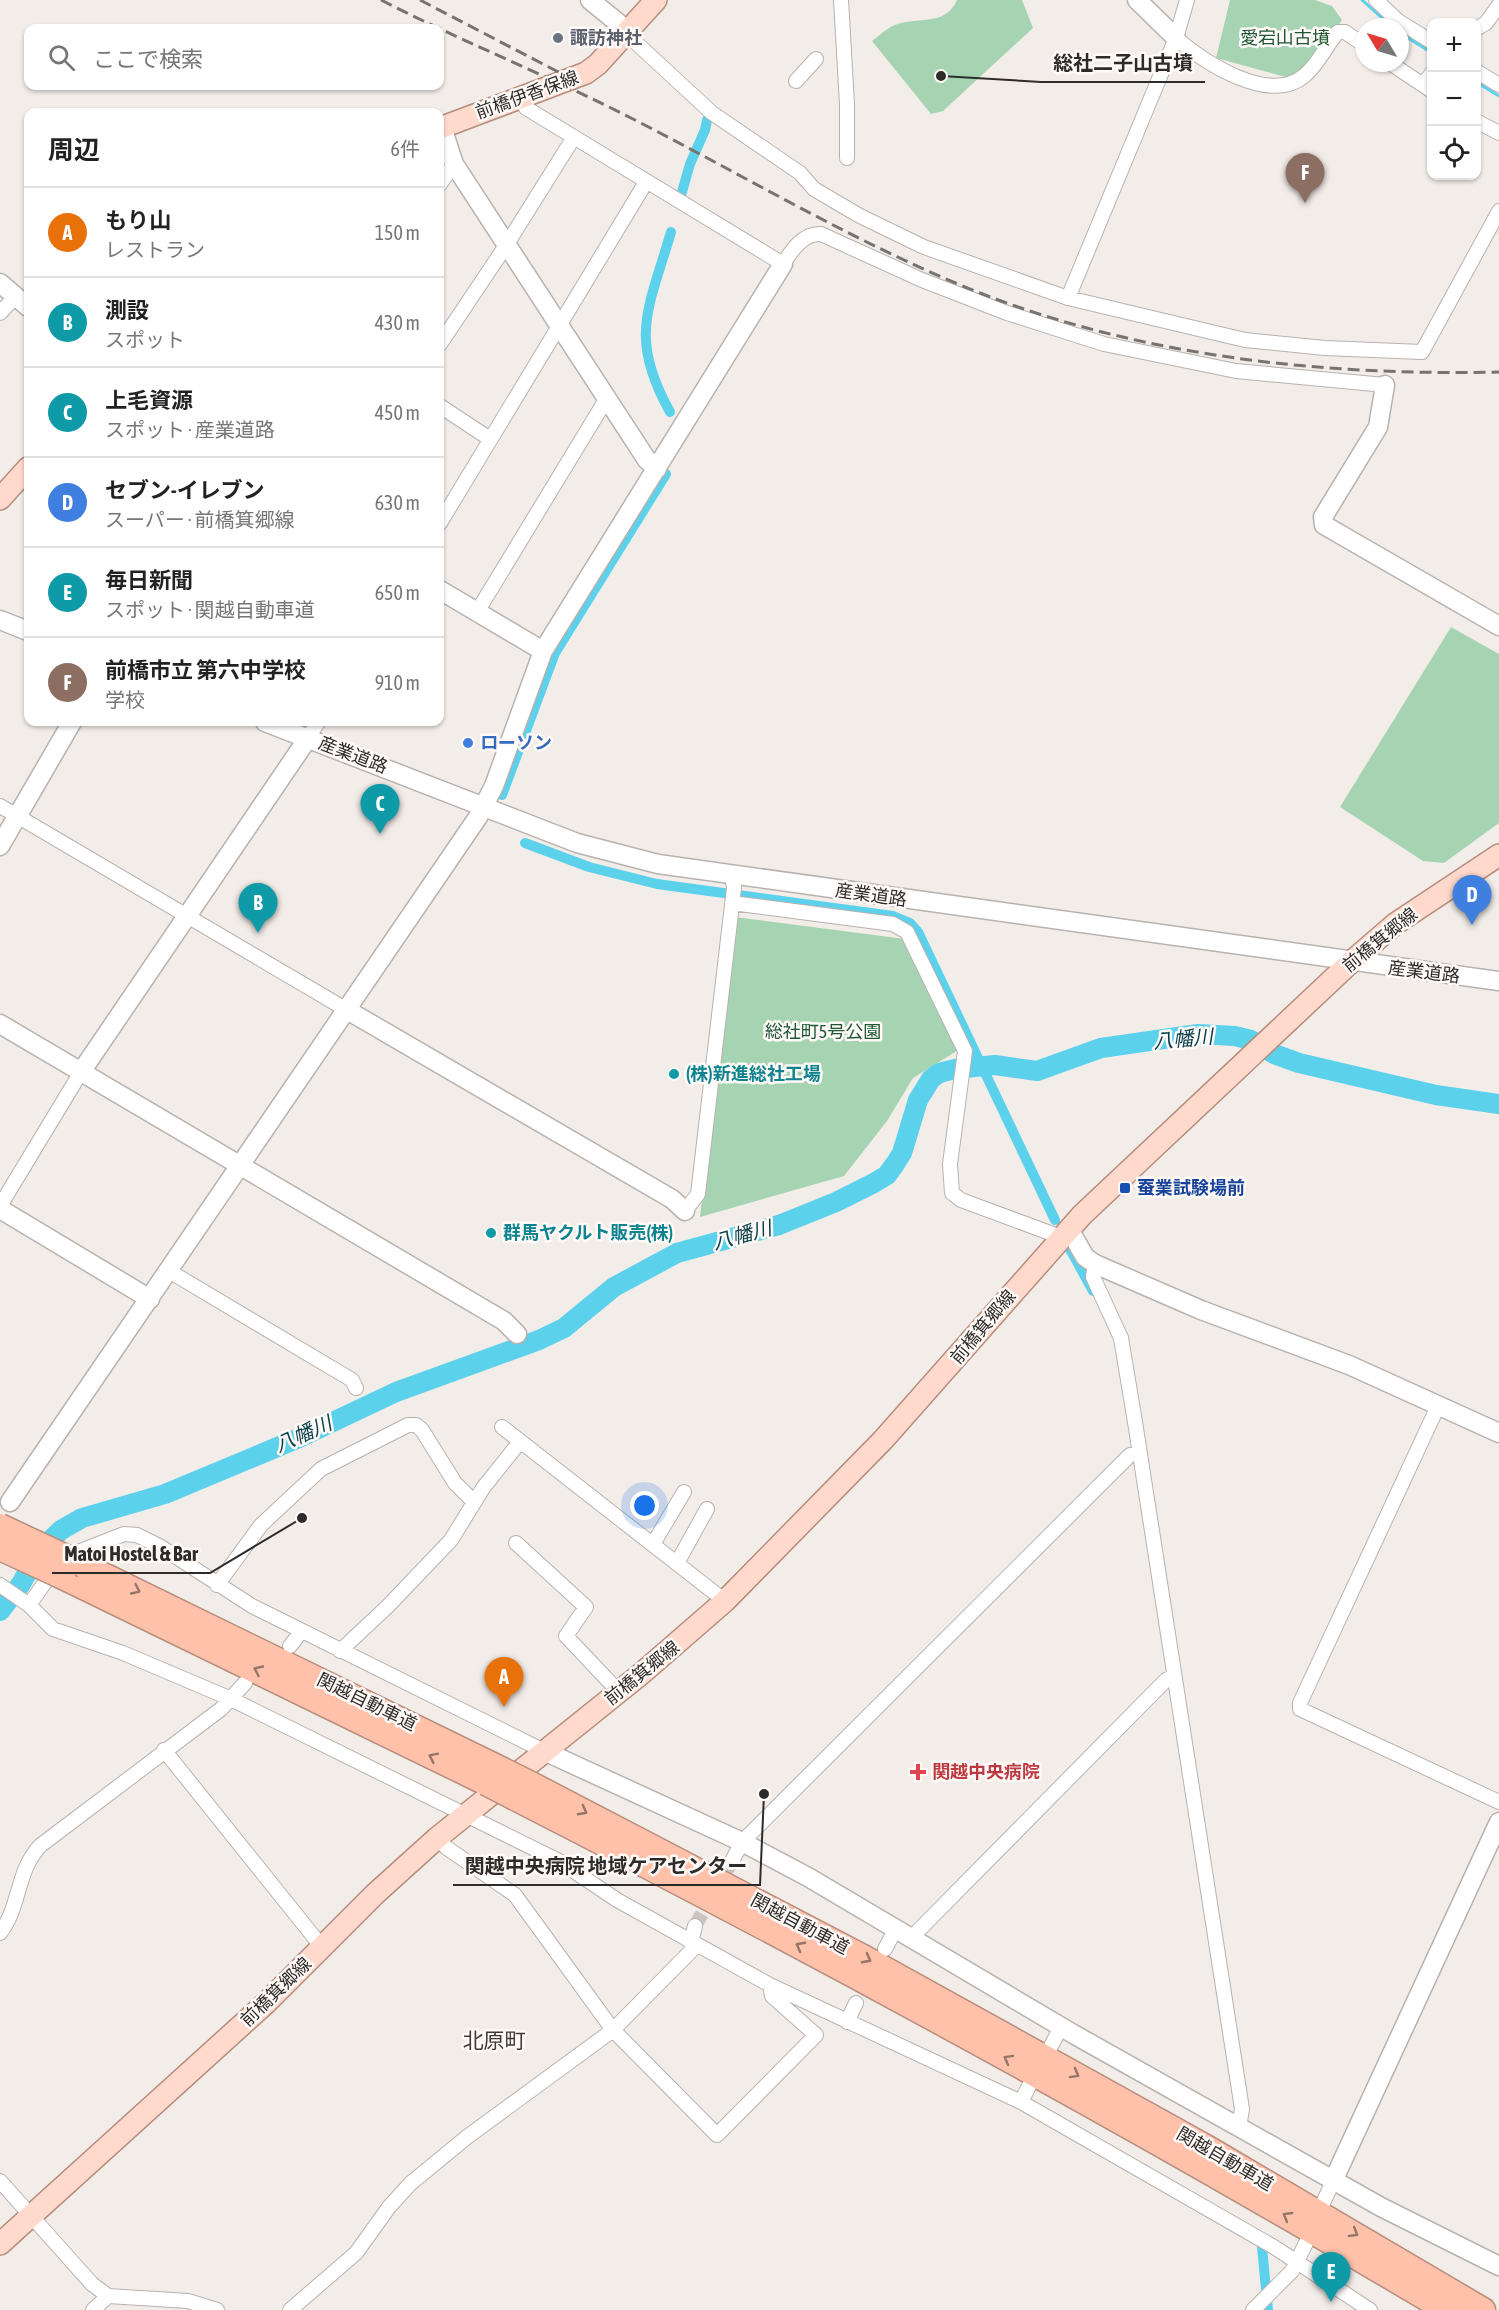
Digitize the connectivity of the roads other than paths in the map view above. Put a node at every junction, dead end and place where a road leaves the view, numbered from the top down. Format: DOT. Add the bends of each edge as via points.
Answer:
graph roads {
  1 [pos="590,0"];
  2 [pos="656,0"];
  3 [pos="841,0"];
  4 [pos="1137,0"];
  5 [pos="1187,0"];
  6 [pos="1376,0"];
  7 [pos="1499,4"];
  8 [pos="1481,26"];
  9 [pos="628,31"];
  10 [pos="1176,38"];
  11 [pos="1355,39"];
  12 [pos="1427,39"];
  13 [pos="816,59"];
  14 [pos="1403,72"];
  15 [pos="1478,72"];
  16 [pos="796,81"];
  17 [pos="1499,85"];
  18 [pos="1427,88"];
  19 [pos="520,98"];
  20 [pos="1481,124"];
  21 [pos="444,126"];
  22 [pos="1499,133"];
  23 [pos="444,136"];
  24 [pos="573,137"];
  25 [pos="847,158"];
  26 [pos="454,164"];
  27 [pos="444,178"];
  28 [pos="646,182"];
  29 [pos="1499,211"];
  30 [pos="507,244"];
  31 [pos="783,264"];
  32 [pos="0,283"];
  33 [pos="1068,298"];
  34 [pos="22,301"];
  35 [pos="0,313"];
  36 [pos="559,325"];
  37 [pos="444,338"];
  38 [pos="1385,385"];
  39 [pos="607,398"];
  40 [pos="444,409"];
  41 [pos="490,439"];
  42 [pos="657,469"];
  43 [pos="24,472"];
  44 [pos="0,499"];
  45 [pos="445,501"];
  46 [pos="444,592"];
  47 [pos="477,612"];
  48 [pos="0,620"];
  49 [pos="1499,626"];
  50 [pos="24,629"];
  51 [pos="543,651"];
  52 [pos="70,726"];
  53 [pos="276,726"];
  54 [pos="316,726"];
  55 [pos="308,738"];
  56 [pos="0,806"];
  57 [pos="484,807"];
  58 [pos="17,816"];
  59 [pos="0,846"];
  60 [pos="1499,855"];
  61 [pos="732,875"];
  62 [pos="732,903"];
  63 [pos="187,916"];
  64 [pos="1351,962"];
  65 [pos="1499,981"];
  66 [pos="347,1010"];
  67 [pos="0,1024"];
  68 [pos="81,1072"];
  69 [pos="241,1166"];
  70 [pos="0,1208"];
  71 [pos="686,1211"];
  72 [pos="1065,1233"];
  73 [pos="1095,1264"];
  74 [pos="169,1271"];
  75 [pos="150,1299"];
  76 [pos="517,1334"];
  77 [pos="356,1388"];
  78 [pos="1438,1406"];
  79 [pos="502,1427"];
  80 [pos="1499,1433"];
  81 [pos="519,1443"];
  82 [pos="1140,1453"];
  83 [pos="684,1492"];
  84 [pos="5,1502"];
  85 [pos="474,1502"];
  86 [pos="707,1509"];
  87 [pos="0,1526"];
  88 [pos="516,1543"];
  89 [pos="653,1544"];
  90 [pos="0,1548"];
  91 [pos="677,1563"];
  92 [pos="73,1571"];
  93 [pos="217,1585"];
  94 [pos="2,1586"];
  95 [pos="725,1600"];
  96 [pos="27,1603"];
  97 [pos="301,1632"];
  98 [pos="290,1646"];
  99 [pos="340,1651"];
  100 [pos="1174,1676"];
  101 [pos="245,1683"];
  102 [pos="619,1692"];
  103 [pos="229,1698"];
  104 [pos="165,1750"];
  105 [pos="544,1751"];
  106 [pos="523,1791"];
  107 [pos="1499,1802"];
  108 [pos="463,1816"];
  109 [pos="1499,1822"];
  110 [pos="437,1838"];
  111 [pos="742,1842"];
  112 [pos="731,1863"];
  113 [pos="695,1926"];
  114 [pos="904,1932"];
  115 [pos="0,1933"];
  116 [pos="691,1942"];
  117 [pos="322,1947"];
  118 [pos="885,1948"];
  119 [pos="770,1985"];
  120 [pos="856,2003"];
  121 [pos="847,2022"];
  122 [pos="1061,2027"];
  123 [pos="613,2030"];
  124 [pos="1050,2048"];
  125 [pos="1029,2086"];
  126 [pos="1021,2102"];
  127 [pos="1239,2127"];
  128 [pos="1334,2179"];
  129 [pos="0,2181"];
  130 [pos="1323,2203"];
  131 [pos="32,2216"];
  132 [pos="1306,2243"];
  133 [pos="0,2244"];
  134 [pos="1298,2261"];
  135 [pos="1499,2266"];
  136 [pos="108,2296"];
  137 [pos="93,2310"];
  138 [pos="217,2310"];
  139 [pos="290,2310"];
  140 [pos="1253,2310"];
  141 [pos="1371,2310"];
  142 [pos="1446,2310"];
  143 [pos="1483,2310"];
  1 -- 9 [label="street"];
  2 -- 9 [label="main road, 前橋伊香保線"];
  3 -- 25 [label="street"];
  4 -- 10 [label="street"];
  5 -- 10 [label="street"];
  6 -- 12 [label="street" via="1398,21"];
  7 -- 8 [label="street"];
  9 -- 19 [label="main road, 前橋伊香保線" via="592,70"];
  9 -- 33 [label="street" via="712,113 800,173 813,189 924,247"];
  10 -- 11 [label="street" via="1218,69 1275,86 1304,77 1338,32"];
  10 -- 33 [label="street"];
  13 -- 16 [label="street"];
  14 -- 18 [label="street"];
  15 -- 17 [label="street"];
  19 -- 21 [label="main road, 前橋伊香保線"];
  19 -- 24 [label="street" via="526,108"];
  20 -- 22 [label="street"];
  23 -- 26 [label="street"];
  24 -- 28 [label="street"];
  24 -- 30 [label="street"];
  26 -- 27 [label="street"];
  26 -- 30 [label="street"];
  28 -- 31 [label="street"];
  28 -- 36 [label="street"];
  29 -- 33 [label="street" via="1422,352 1245,340"];
  30 -- 36 [label="street"];
  30 -- 37 [label="street"];
  31 -- 38 [label="street" via="802,240 821,234 1007,313 1104,344 1236,370"];
  31 -- 42 [label="street"];
  32 -- 34 [label="street"];
  34 -- 35 [label="street"];
  36 -- 39 [label="street"];
  36 -- 41 [label="street"];
  38 -- 49 [label="street" via="1378,427 1322,521"];
  39 -- 42 [label="street"];
  39 -- 47 [label="street"];
  40 -- 41 [label="street"];
  41 -- 45 [label="street"];
  42 -- 51 [label="street"];
  43 -- 44 [label="main road"];
  46 -- 47 [label="street"];
  47 -- 51 [label="street"];
  48 -- 50 [label="street"];
  51 -- 57 [label="street"];
  52 -- 58 [label="street"];
  53 -- 55 [label="street, 産業道路"];
  54 -- 55 [label="street"];
  55 -- 57 [label="street, 産業道路"];
  55 -- 63 [label="street"];
  56 -- 58 [label="street"];
  57 -- 61 [label="street, 産業道路" via="577,843 658,864"];
  57 -- 66 [label="street"];
  58 -- 59 [label="street"];
  58 -- 63 [label="street"];
  60 -- 64 [label="main road, 前橋箕郷線" via="1395,924"];
  61 -- 62 [label="street"];
  61 -- 64 [label="street, 産業道路"];
  62 -- 71 [label="street" via="698,1194"];
  62 -- 72 [label="street" via="903,928 963,1045 965,1058 950,1164 952,1193 961,1200"];
  63 -- 66 [label="street"];
  63 -- 68 [label="street"];
  64 -- 65 [label="street, 産業道路"];
  64 -- 72 [label="main road, 前橋箕郷線"];
  66 -- 69 [label="street"];
  66 -- 71 [label="street" via="672,1199"];
  67 -- 68 [label="street"];
  68 -- 69 [label="street"];
  68 -- 70 [label="street"];
  69 -- 74 [label="street"];
  69 -- 76 [label="street" via="504,1321"];
  70 -- 75 [label="street"];
  72 -- 73 [label="street"];
  72 -- 95 [label="main road, 前橋箕郷線" via="909,1413"];
  73 -- 78 [label="street" via="1201,1310 1349,1365"];
  73 -- 82 [label="street" via="1093,1277 1121,1338"];
  74 -- 75 [label="street"];
  74 -- 77 [label="street" via="352,1380"];
  75 -- 84 [label="street"];
  78 -- 80 [label="street"];
  78 -- 107 [label="street" via="1300,1709"];
  79 -- 81 [label="street"];
  81 -- 85 [label="street"];
  81 -- 89 [label="street"];
  82 -- 100 [label="street"];
  82 -- 111 [label="street" via="1130,1455"];
  83 -- 89 [label="street"];
  85 -- 93 [label="street" via="455,1483 422,1430 408,1425 321,1469 261,1525"];
  85 -- 99 [label="street" via="445,1546"];
  86 -- 91 [label="street"];
  87 -- 92 [label="highway, 関越自動車道, bridge"];
  88 -- 102 [label="street" via="586,1607 566,1636"];
  89 -- 91 [label="street"];
  90 -- 92 [label="highway, 関越自動車道, bridge"];
  91 -- 95 [label="street"];
  92 -- 106 [label="highway, 関越自動車道, bridge"];
  93 -- 96 [label="street" via="155,1544 137,1535 124,1534 63,1562"];
  93 -- 97 [label="street"];
  94 -- 96 [label="street"];
  95 -- 102 [label="main road, 前橋箕郷線"];
  96 -- 103 [label="street" via="53,1629 123,1653"];
  97 -- 98 [label="street"];
  97 -- 99 [label="street"];
  99 -- 105 [label="street"];
  100 -- 114 [label="street"];
  100 -- 127 [label="street" via="1242,2109"];
  101 -- 103 [label="street"];
  102 -- 105 [label="main road, 前橋箕郷線"];
  103 -- 104 [label="street" via="221,1709"];
  103 -- 108 [label="street"];
  104 -- 115 [label="street" via="34,1852"];
  104 -- 117 [label="street"];
  105 -- 108 [label="main road, 前橋箕郷線"];
  105 -- 111 [label="street"];
  142 -- 106 [label="highway, 関越自動車道, one-way" via="1197,2164"];
  106 -- 143 [label="highway, 関越自動車道, one-way" via="896,1975 1206,2147"];
  108 -- 110 [label="main road, 前橋箕郷線"];
  108 -- 116 [label="street" via="559,1861"];
  109 -- 128 [label="street"];
  110 -- 117 [label="main road, 前橋箕郷線"];
  110 -- 123 [label="street" via="515,1894"];
  111 -- 112 [label="street"];
  111 -- 114 [label="street"];
  113 -- 116 [label="street"];
  114 -- 118 [label="street"];
  114 -- 122 [label="street"];
  116 -- 119 [label="street"];
  116 -- 123 [label="street" via="693,1949"];
  117 -- 131 [label="main road, 前橋箕郷線"];
  119 -- 121 [label="street"];
  119 -- 123 [label="street" via="772,1996 816,2035 717,2135"];
  120 -- 121 [label="street"];
  121 -- 126 [label="street"];
  122 -- 124 [label="street"];
  122 -- 127 [label="street"];
  123 -- 139 [label="street" via="411,2183 356,2253"];
  125 -- 126 [label="street"];
  126 -- 134 [label="street"];
  127 -- 128 [label="street"];
  128 -- 130 [label="street"];
  128 -- 135 [label="street" via="1437,2237"];
  129 -- 131 [label="street"];
  131 -- 133 [label="main road, 前橋箕郷線"];
  131 -- 136 [label="street" via="92,2284"];
  132 -- 134 [label="street"];
  134 -- 140 [label="street"];
  134 -- 141 [label="street"];
  136 -- 137 [label="street"];
  136 -- 138 [label="street" via="188,2301"];
}
